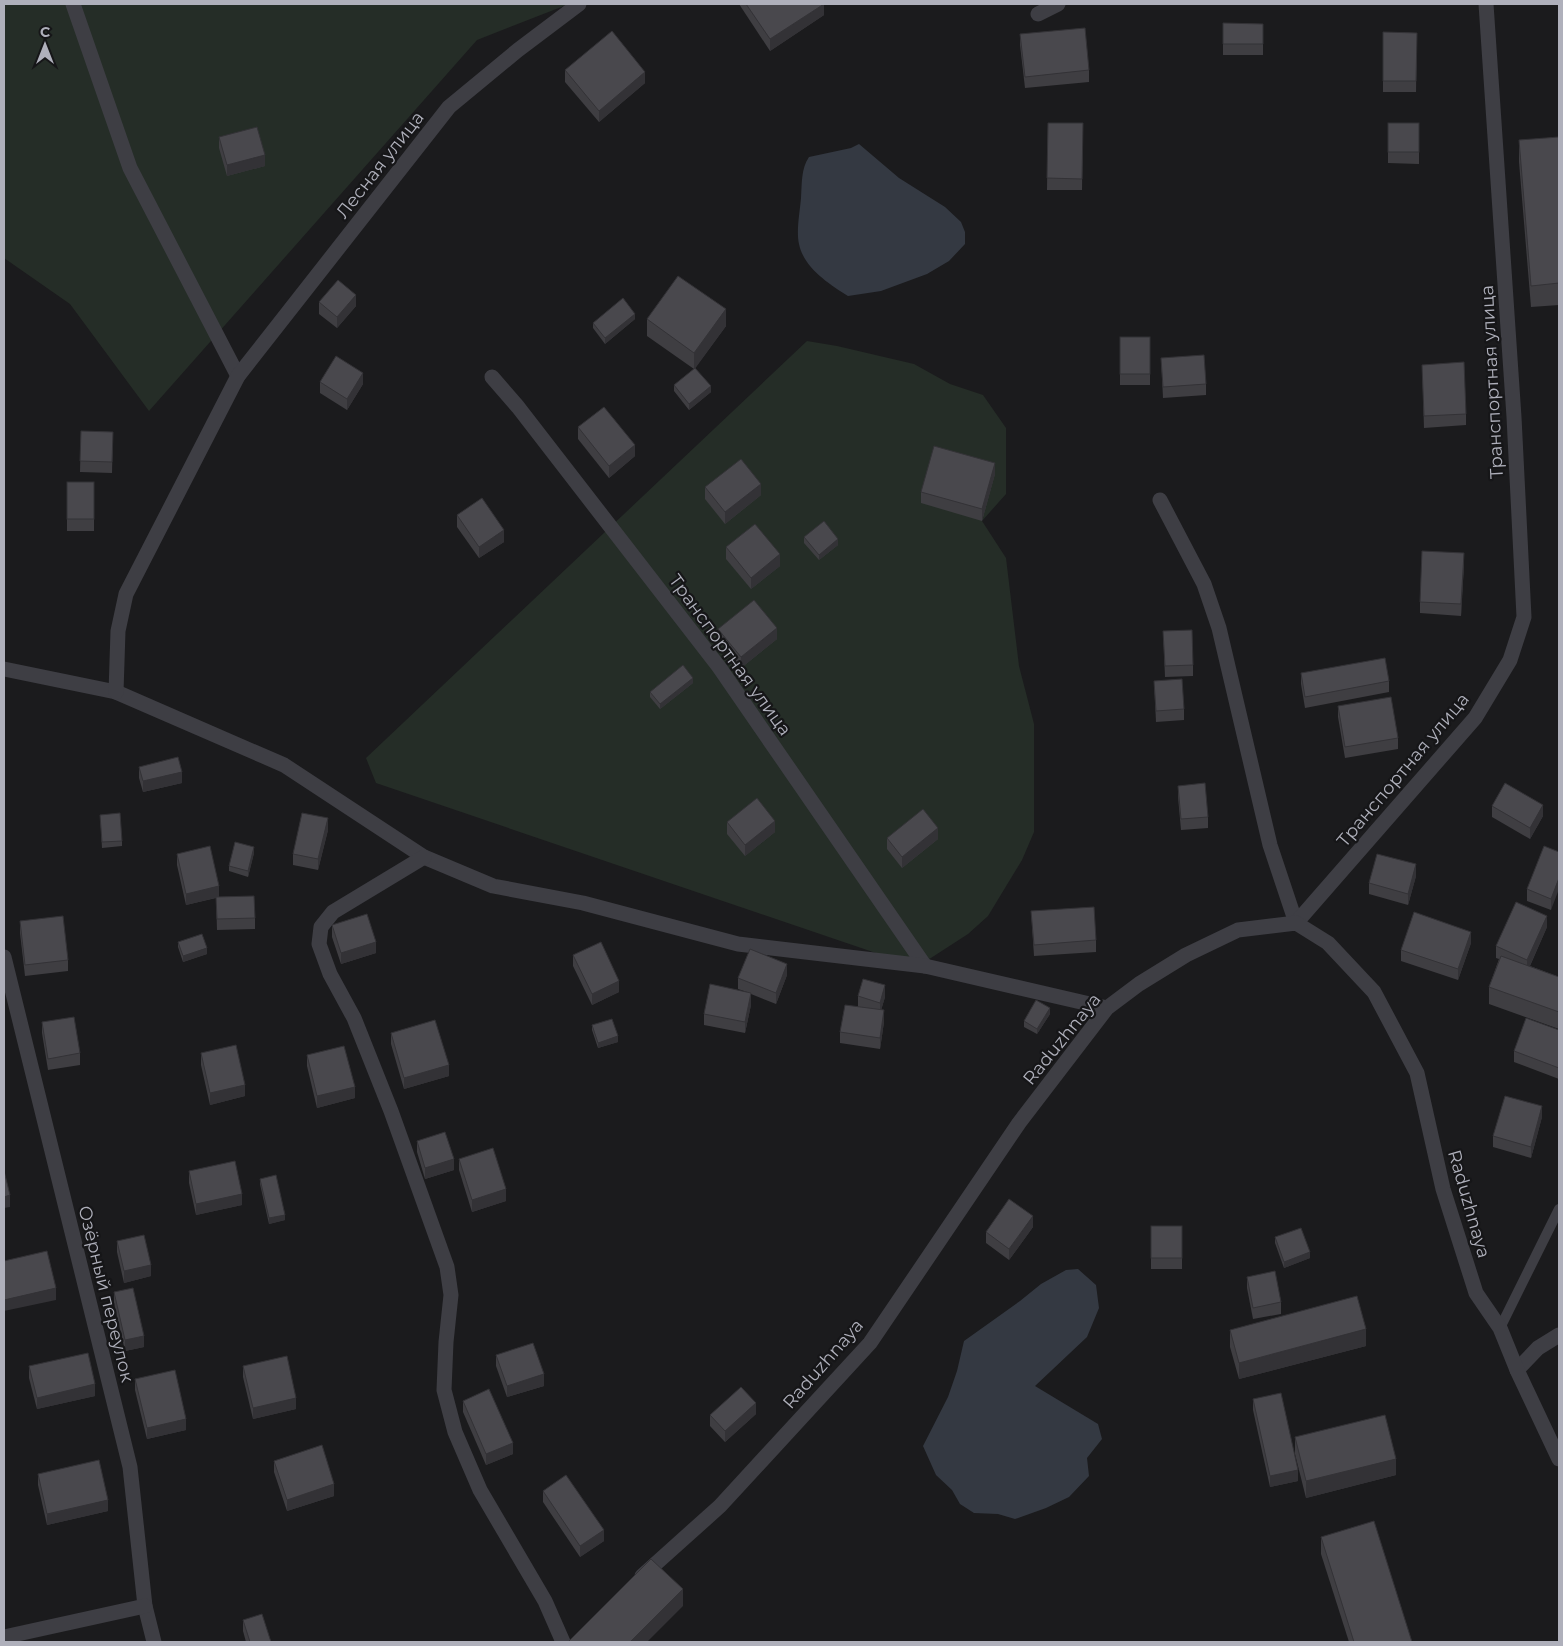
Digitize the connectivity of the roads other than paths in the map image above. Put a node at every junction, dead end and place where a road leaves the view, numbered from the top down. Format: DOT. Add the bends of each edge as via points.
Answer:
graph roads {
  1 [pos="73,4"];
  2 [pos="579,4"];
  3 [pos="1058,4"];
  4 [pos="1486,4"];
  5 [pos="1038,14"];
  6 [pos="238,376"];
  7 [pos="492,377"];
  8 [pos="1160,500"];
  9 [pos="4,668"];
  10 [pos="116,692"];
  11 [pos="424,857"];
  12 [pos="1296,923"];
  13 [pos="4,957"];
  14 [pos="924,966"];
  15 [pos="1107,1008"];
  16 [pos="1559,1209"];
  17 [pos="1500,1328"];
  18 [pos="1559,1335"];
  19 [pos="1517,1370"];
  20 [pos="1559,1459"];
  21 [pos="633,1584"];
  22 [pos="145,1606"];
  23 [pos="4,1637"];
  24 [pos="569,1640"];
  25 [pos="154,1642"];
  1 -- 6 [label="street" via="130,168"];
  2 -- 6 [label="street, Лесная улица" via="449,107"];
  3 -- 5 [label="street"];
  4 -- 12 [label="street, Транспортная улица" via="1524,617 1510,660 1475,718"];
  6 -- 10 [label="street, Лесная улица" via="126,594 118,631"];
  7 -- 14 [label="street, Транспортная улица" via="719,667"];
  8 -- 12 [label="street" via="1204,584 1219,628 1270,845"];
  9 -- 10 [label="street"];
  10 -- 11 [label="street" via="284,765"];
  11 -- 14 [label="street" via="493,886 584,903 738,944"];
  11 -- 24 [label="street" via="333,912 320,927 319,944 330,974 354,1018 391,1111 446,1267 451,1295 444,1390 455,1432 480,1490"];
  12 -- 15 [label="street, Raduzhnaya" via="1238,930 1186,955"];
  12 -- 17 [label="street, Raduzhnaya" via="1328,943 1374,992 1417,1073 1443,1189 1476,1293"];
  13 -- 22 [label="street, Озёрный переулок" via="130,1467"];
  14 -- 15 [label="street"];
  15 -- 21 [label="street, Raduzhnaya" via="1019,1123 870,1343 720,1506"];
  16 -- 17 [label="lane"];
  17 -- 19 [label="street, Raduzhnaya"];
  18 -- 19 [label="street" via="1538,1348"];
  19 -- 20 [label="street, Raduzhnaya"];
  22 -- 23 [label="street"];
  22 -- 25 [label="street, Озёрный переулок"];
}
